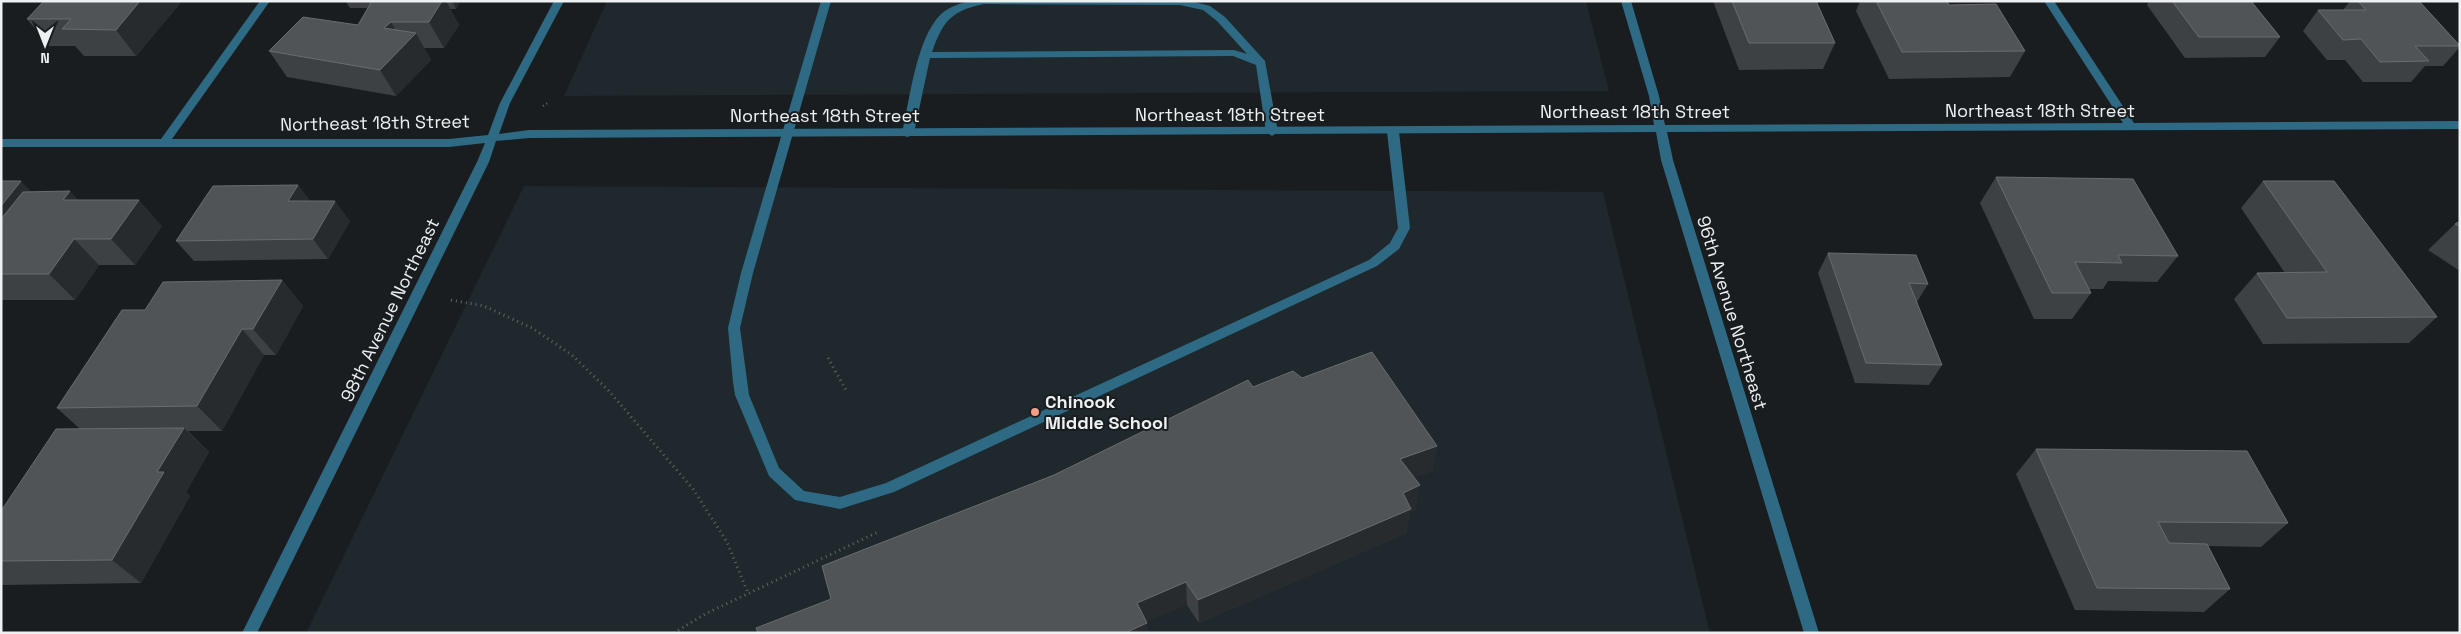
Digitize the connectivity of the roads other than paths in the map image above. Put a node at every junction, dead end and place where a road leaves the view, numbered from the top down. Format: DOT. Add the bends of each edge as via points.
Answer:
graph roads {
  1 [pos="265,1"];
  2 [pos="559,1"];
  3 [pos="826,1"];
  4 [pos="1626,1"];
  5 [pos="2050,1"];
  6 [pos="925,55"];
  7 [pos="1260,62"];
  8 [pos="2460,125"];
  9 [pos="1660,128"];
  10 [pos="2132,128"];
  11 [pos="1272,132"];
  12 [pos="1393,132"];
  13 [pos="787,133"];
  14 [pos="908,133"];
  15 [pos="492,137"];
  16 [pos="1,143"];
  17 [pos="163,144"];
  18 [pos="249,633"];
  19 [pos="1812,633"];
  1 -- 17 [label="street"];
  2 -- 15 [label="street, 98th Avenue Northeast" via="505,103"];
  3 -- 13 [label="street"];
  4 -- 9 [label="street, 96th Avenue Northeast"];
  5 -- 10 [label="street"];
  6 -- 7 [label="street" via="1234,53"];
  6 -- 7 [label="street" via="936,25 947,14 964,5 984,1 1180,2 1206,8 1221,19"];
  6 -- 14 [label="street"];
  7 -- 11 [label="street"];
  8 -- 10 [label="street, Northeast 18th Street"];
  9 -- 10 [label="street, Northeast 18th Street"];
  9 -- 12 [label="street, Northeast 18th Street"];
  9 -- 19 [label="street, 96th Avenue Northeast" via="1667,160"];
  11 -- 12 [label="street, Northeast 18th Street"];
  11 -- 14 [label="street, Northeast 18th Street"];
  12 -- 13 [label="street" via="1404,228 1395,246 1373,263 890,488 840,503 800,496 774,472 742,395 734,328"];
  13 -- 14 [label="street, Northeast 18th Street"];
  13 -- 15 [label="street, Northeast 18th Street"];
  15 -- 17 [label="street, Northeast 18th Street" via="449,143"];
  15 -- 18 [label="street, 98th Avenue Northeast" via="483,162"];
  16 -- 17 [label="street, Northeast 18th Street"];
}
